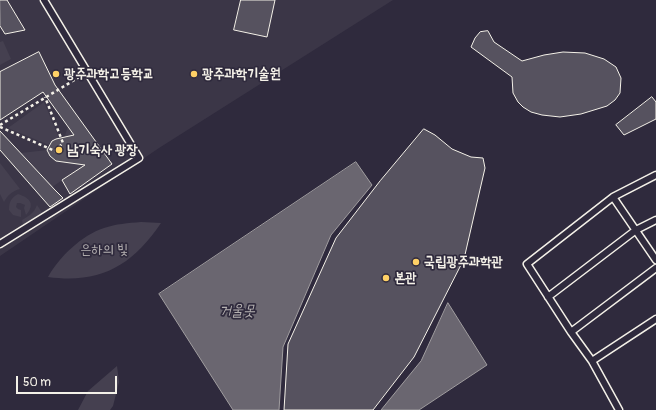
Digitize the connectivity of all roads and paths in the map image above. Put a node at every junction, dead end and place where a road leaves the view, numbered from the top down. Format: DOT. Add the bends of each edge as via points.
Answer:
graph roads {
  1 [pos="44,0"];
  2 [pos="88,72"];
  3 [pos="46,97"];
  4 [pos="0,126"];
  5 [pos="656,175"];
  6 [pos="613,197"];
  7 [pos="656,220"];
  8 [pos="636,230"];
  9 [pos="0,244"];
  10 [pos="656,260"];
  11 [pos="656,268"];
  12 [pos="548,297"];
  13 [pos="656,319"];
  14 [pos="571,332"];
  15 [pos="592,361"];
  16 [pos="619,410"];
  1 -- 2 [label="lane"];
  2 -- 3 [label="path"];
  2 -- 9 [label="lane" via="140,158"];
  3 -- 4 [label="path"];
  3 -- 4 [label="path" via="63,143 55,151"];
  5 -- 6 [label="lane"];
  6 -- 8 [label="lane"];
  6 -- 12 [label="lane" via="527,264"];
  7 -- 8 [label="lane"];
  8 -- 10 [label="lane"];
  8 -- 12 [label="lane"];
  11 -- 14 [label="lane"];
  12 -- 14 [label="lane"];
  13 -- 15 [label="lane"];
  14 -- 15 [label="lane"];
  15 -- 16 [label="lane"];
}
